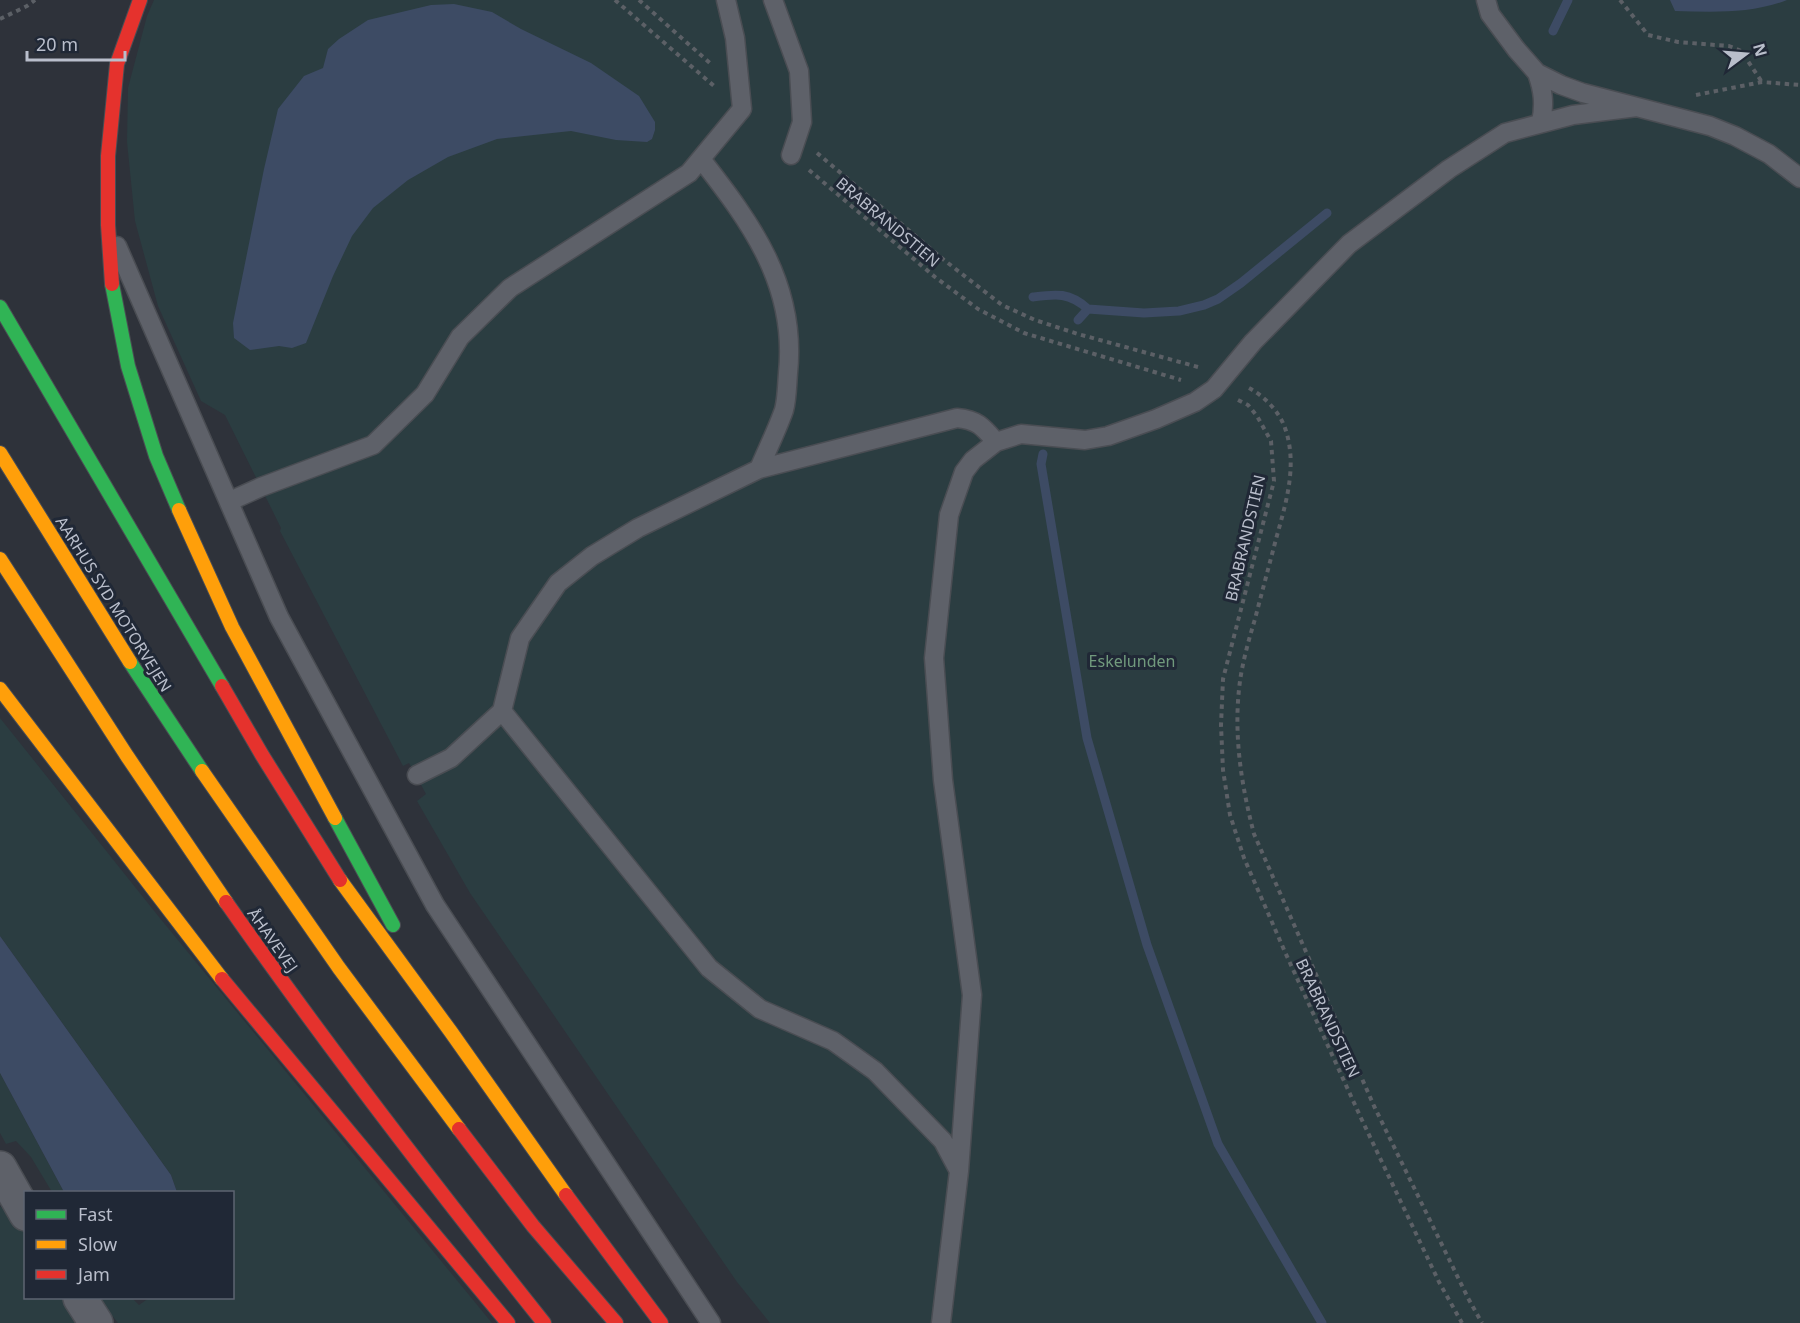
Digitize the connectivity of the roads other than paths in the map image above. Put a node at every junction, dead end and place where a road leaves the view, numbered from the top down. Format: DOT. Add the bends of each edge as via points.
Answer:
graph roads {
  1 [pos="140,0"];
  2 [pos="726,0"];
  3 [pos="773,0"];
  4 [pos="1486,0"];
  5 [pos="1537,73"];
  6 [pos="1637,107"];
  7 [pos="1541,122"];
  8 [pos="791,155"];
  9 [pos="701,159"];
  10 [pos="1800,178"];
  11 [pos="108,225"];
  12 [pos="0,307"];
  13 [pos="996,442"];
  14 [pos="0,453"];
  15 [pos="759,469"];
  16 [pos="230,501"];
  17 [pos="0,558"];
  18 [pos="0,688"];
  19 [pos="502,711"];
  20 [pos="417,775"];
  21 [pos="451,1032"];
  22 [pos="0,1168"];
  23 [pos="959,1171"];
  24 [pos="16,1217"];
  25 [pos="81,1299"];
  26 [pos="96,1323"];
  27 [pos="508,1323"];
  28 [pos="544,1323"];
  29 [pos="616,1323"];
  30 [pos="661,1323"];
  31 [pos="711,1323"];
  32 [pos="941,1323"];
  1 -- 11 [label="main road" via="117,64 108,156"];
  2 -- 9 [label="lane" via="735,38 742,109"];
  3 -- 8 [label="lane" via="799,71 802,122"];
  4 -- 5 [label="lane" via="1490,14"];
  5 -- 6 [label="lane" via="1561,86"];
  5 -- 7 [label="lane" via="1543,91"];
  6 -- 7 [label="lane"];
  6 -- 10 [label="lane" via="1736,136 1769,154"];
  7 -- 13 [label="lane" via="1505,133 1449,169 1349,244 1219,382 1195,402 1108,436 1085,440 1021,434"];
  9 -- 15 [label="lane" via="758,237 774,271 785,314 790,356 784,408"];
  9 -- 16 [label="lane" via="689,174 510,288 460,337 425,394 373,445"];
  11 -- 16 [label="lane"];
  11 -- 21 [label="main road" via="112,289 128,366 156,456 232,627"];
  12 -- 21 [label="main road" via="268,765 345,888"];
  13 -- 15 [label="lane" via="980,423 957,418"];
  13 -- 23 [label="lane" via="964,472 949,515 934,658 943,780 972,995"];
  14 -- 29 [label="main road, AARHUS SYD MOTORVEJEN" via="116,641 339,968 533,1226"];
  15 -- 19 [label="lane" via="638,528 558,583 520,638"];
  16 -- 31 [label="lane" via="279,617 435,905"];
  17 -- 28 [label="main road, ÅHAVEVEJ" via="204,871 393,1130"];
  18 -- 27 [label="main road" via="238,999"];
  19 -- 20 [label="lane" via="451,758"];
  19 -- 23 [label="lane" via="709,968 760,1009 833,1041 875,1071 943,1141"];
  21 -- 30 [label="main road"];
  22 -- 24 [label="street"];
  23 -- 32 [label="lane"];
  25 -- 26 [label="street"];
}
